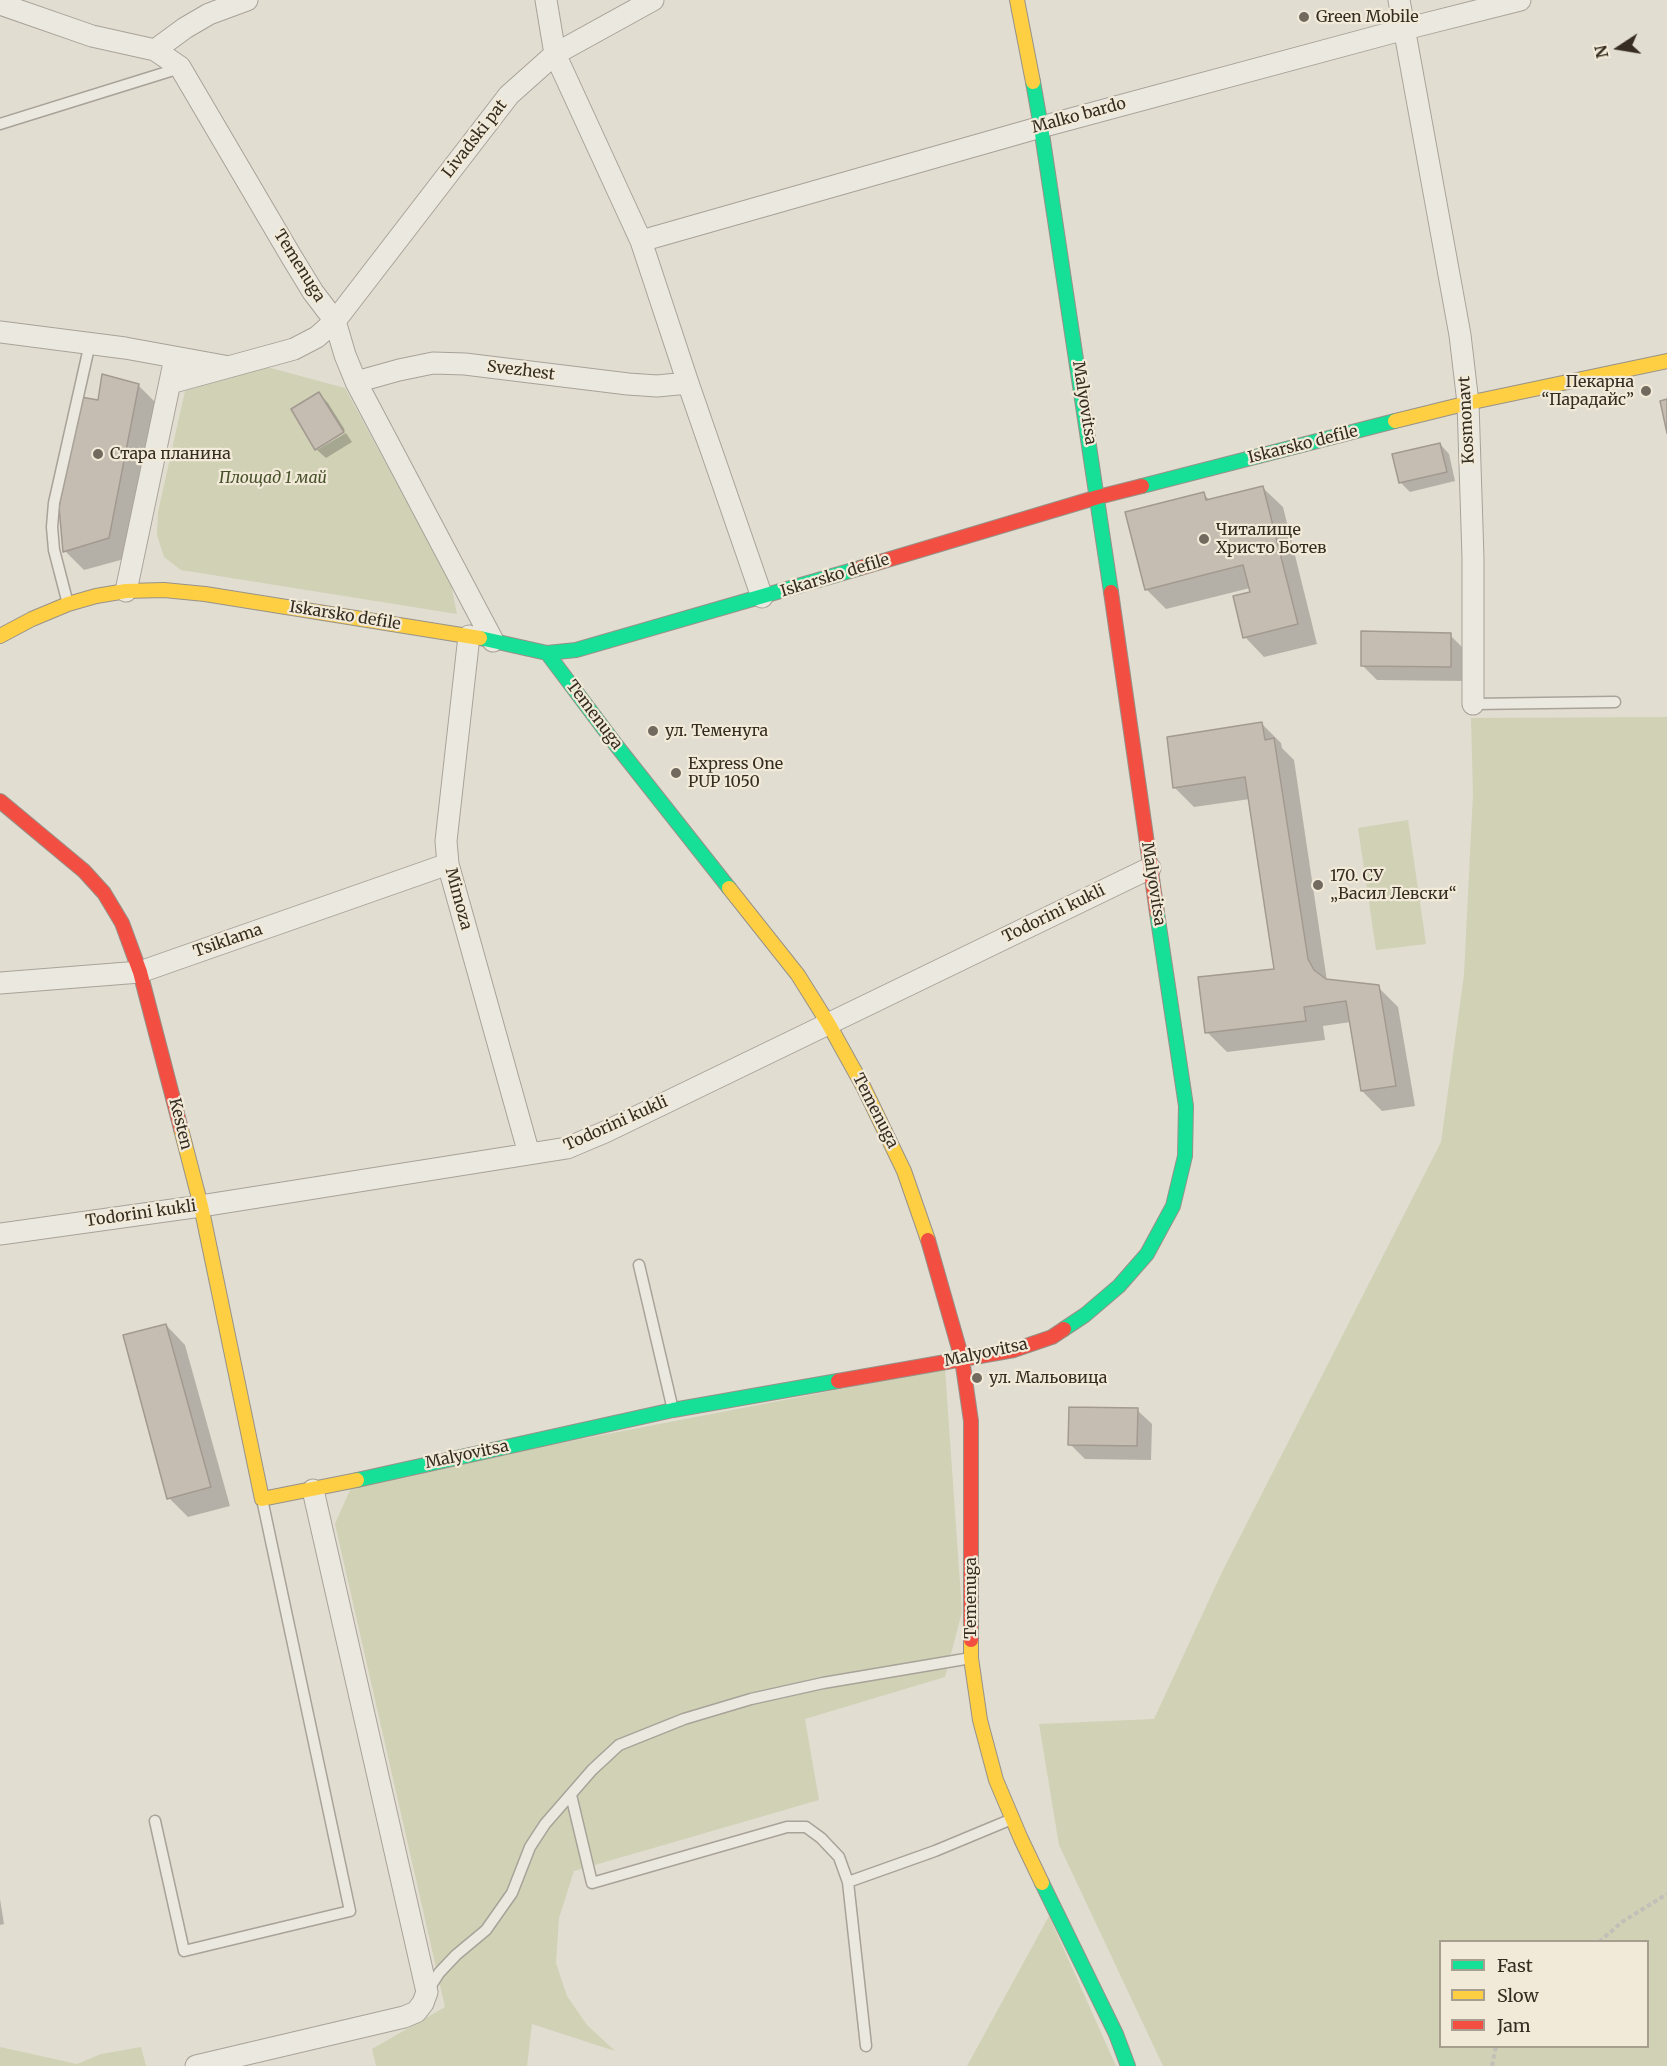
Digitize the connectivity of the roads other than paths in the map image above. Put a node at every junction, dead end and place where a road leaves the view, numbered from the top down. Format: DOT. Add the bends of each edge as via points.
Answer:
graph roads {
  1 [pos="247,0"];
  2 [pos="546,0"];
  3 [pos="653,0"];
  4 [pos="1017,0"];
  5 [pos="1399,0"];
  6 [pos="1520,0"];
  7 [pos="0,4"];
  8 [pos="1405,29"];
  9 [pos="155,50"];
  10 [pos="555,54"];
  11 [pos="180,68"];
  12 [pos="0,124"];
  13 [pos="1041,127"];
  14 [pos="641,241"];
  15 [pos="335,321"];
  16 [pos="0,332"];
  17 [pos="90,343"];
  18 [pos="175,358"];
  19 [pos="1667,361"];
  20 [pos="231,368"];
  21 [pos="356,382"];
  22 [pos="170,383"];
  23 [pos="688,383"];
  24 [pos="1468,403"];
  25 [pos="1098,497"];
  26 [pos="126,591"];
  27 [pos="762,597"];
  28 [pos="68,604"];
  29 [pos="0,636"];
  30 [pos="469,636"];
  31 [pos="493,641"];
  32 [pos="547,653"];
  33 [pos="1615,702"];
  34 [pos="1473,704"];
  35 [pos="0,801"];
  36 [pos="448,864"];
  37 [pos="1150,868"];
  38 [pos="140,972"];
  39 [pos="0,983"];
  40 [pos="828,1023"];
  41 [pos="530,1154"];
  42 [pos="201,1206"];
  43 [pos="0,1234"];
  44 [pos="639,1265"];
  45 [pos="962,1359"];
  46 [pos="673,1410"];
  47 [pos="313,1490"];
  48 [pos="262,1499"];
  49 [pos="971,1658"];
  50 [pos="571,1795"];
  51 [pos="1013,1819"];
  52 [pos="156,1821"];
  53 [pos="848,1882"];
  54 [pos="427,1992"];
  55 [pos="866,2046"];
  56 [pos="196,2066"];
  57 [pos="1128,2066"];
  1 -- 9 [label="street" via="210,14"];
  2 -- 10 [label="street"];
  3 -- 10 [label="street, Livadski pat"];
  4 -- 13 [label="street, Malyovitsa"];
  5 -- 8 [label="street, Kosmonavt"];
  6 -- 8 [label="street, Malko bardo"];
  7 -- 9 [label="street, Temenuga" via="92,36"];
  8 -- 13 [label="street, Malko bardo"];
  8 -- 24 [label="street, Kosmonavt" via="1460,335"];
  9 -- 11 [label="street, Temenuga"];
  10 -- 14 [label="street"];
  10 -- 15 [label="street, Livadski pat" via="509,95"];
  11 -- 12 [label="lane"];
  11 -- 15 [label="street, Temenuga" via="291,256"];
  13 -- 14 [label="street, Malko bardo"];
  13 -- 25 [label="street, Malyovitsa"];
  14 -- 23 [label="street"];
  15 -- 20 [label="street, Livadski pat" via="317,337 294,349"];
  15 -- 21 [label="street, Temenuga"];
  16 -- 17 [label="street"];
  17 -- 18 [label="street"];
  17 -- 28 [label="lane" via="54,503 54,550"];
  18 -- 20 [label="street"];
  18 -- 22 [label="street"];
  19 -- 24 [label="street, Iskarsko defile"];
  20 -- 22 [label="street, Livadski pat"];
  21 -- 23 [label="street, Svezhest" via="433,363 637,385"];
  21 -- 31 [label="street, Temenuga"];
  22 -- 26 [label="street"];
  23 -- 27 [label="street"];
  24 -- 25 [label="street, Iskarsko defile"];
  24 -- 34 [label="street, Kosmonavt"];
  25 -- 27 [label="street, Iskarsko defile"];
  25 -- 37 [label="street, Malyovitsa"];
  26 -- 28 [label="street, Iskarsko defile"];
  26 -- 30 [label="street, Iskarsko defile" via="205,594"];
  27 -- 32 [label="street, Iskarsko defile" via="606,643"];
  28 -- 29 [label="street, Iskarsko defile"];
  30 -- 31 [label="street, Iskarsko defile"];
  30 -- 36 [label="street, Mimoza" via="446,841"];
  31 -- 32 [label="street, Iskarsko defile"];
  32 -- 40 [label="street, Temenuga" via="798,975"];
  33 -- 34 [label="lane, Kosmonavt"];
  35 -- 38 [label="street, Kesten" via="105,893 122,923"];
  36 -- 38 [label="street, Tsiklama"];
  36 -- 41 [label="street, Mimoza"];
  37 -- 40 [label="street, Todorini kukli"];
  37 -- 45 [label="street, Malyovitsa" via="1186,1106 1185,1156 1173,1206 1147,1254 1119,1286 1085,1315 1052,1337 1014,1350"];
  38 -- 39 [label="street, Tsiklama"];
  38 -- 42 [label="street, Kesten"];
  40 -- 41 [label="street, Todorini kukli" via="604,1132 567,1148"];
  40 -- 45 [label="street, Temenuga" via="864,1086 904,1171 935,1259"];
  41 -- 42 [label="street, Todorini kukli"];
  42 -- 43 [label="street, Todorini kukli"];
  42 -- 48 [label="street, Kesten"];
  44 -- 46 [label="lane"];
  45 -- 46 [label="street, Malyovitsa"];
  45 -- 49 [label="street, Temenuga" via="971,1421"];
  46 -- 47 [label="street, Malyovitsa"];
  47 -- 48 [label="street, Malyovitsa"];
  47 -- 54 [label="street"];
  48 -- 52 [label="lane" via="350,1911 184,1951"];
  49 -- 50 [label="lane" via="823,1683 684,1719 619,1745"];
  49 -- 51 [label="street, Temenuga" via="980,1720 996,1780"];
  50 -- 53 [label="lane" via="592,1883 787,1827 806,1827 821,1838 839,1857"];
  50 -- 54 [label="lane" via="530,1847 512,1893 486,1930 456,1955"];
  51 -- 53 [label="lane"];
  51 -- 57 [label="street, Temenuga"];
  53 -- 55 [label="lane"];
  54 -- 56 [label="street" via="416,2012 404,2017"];
}
